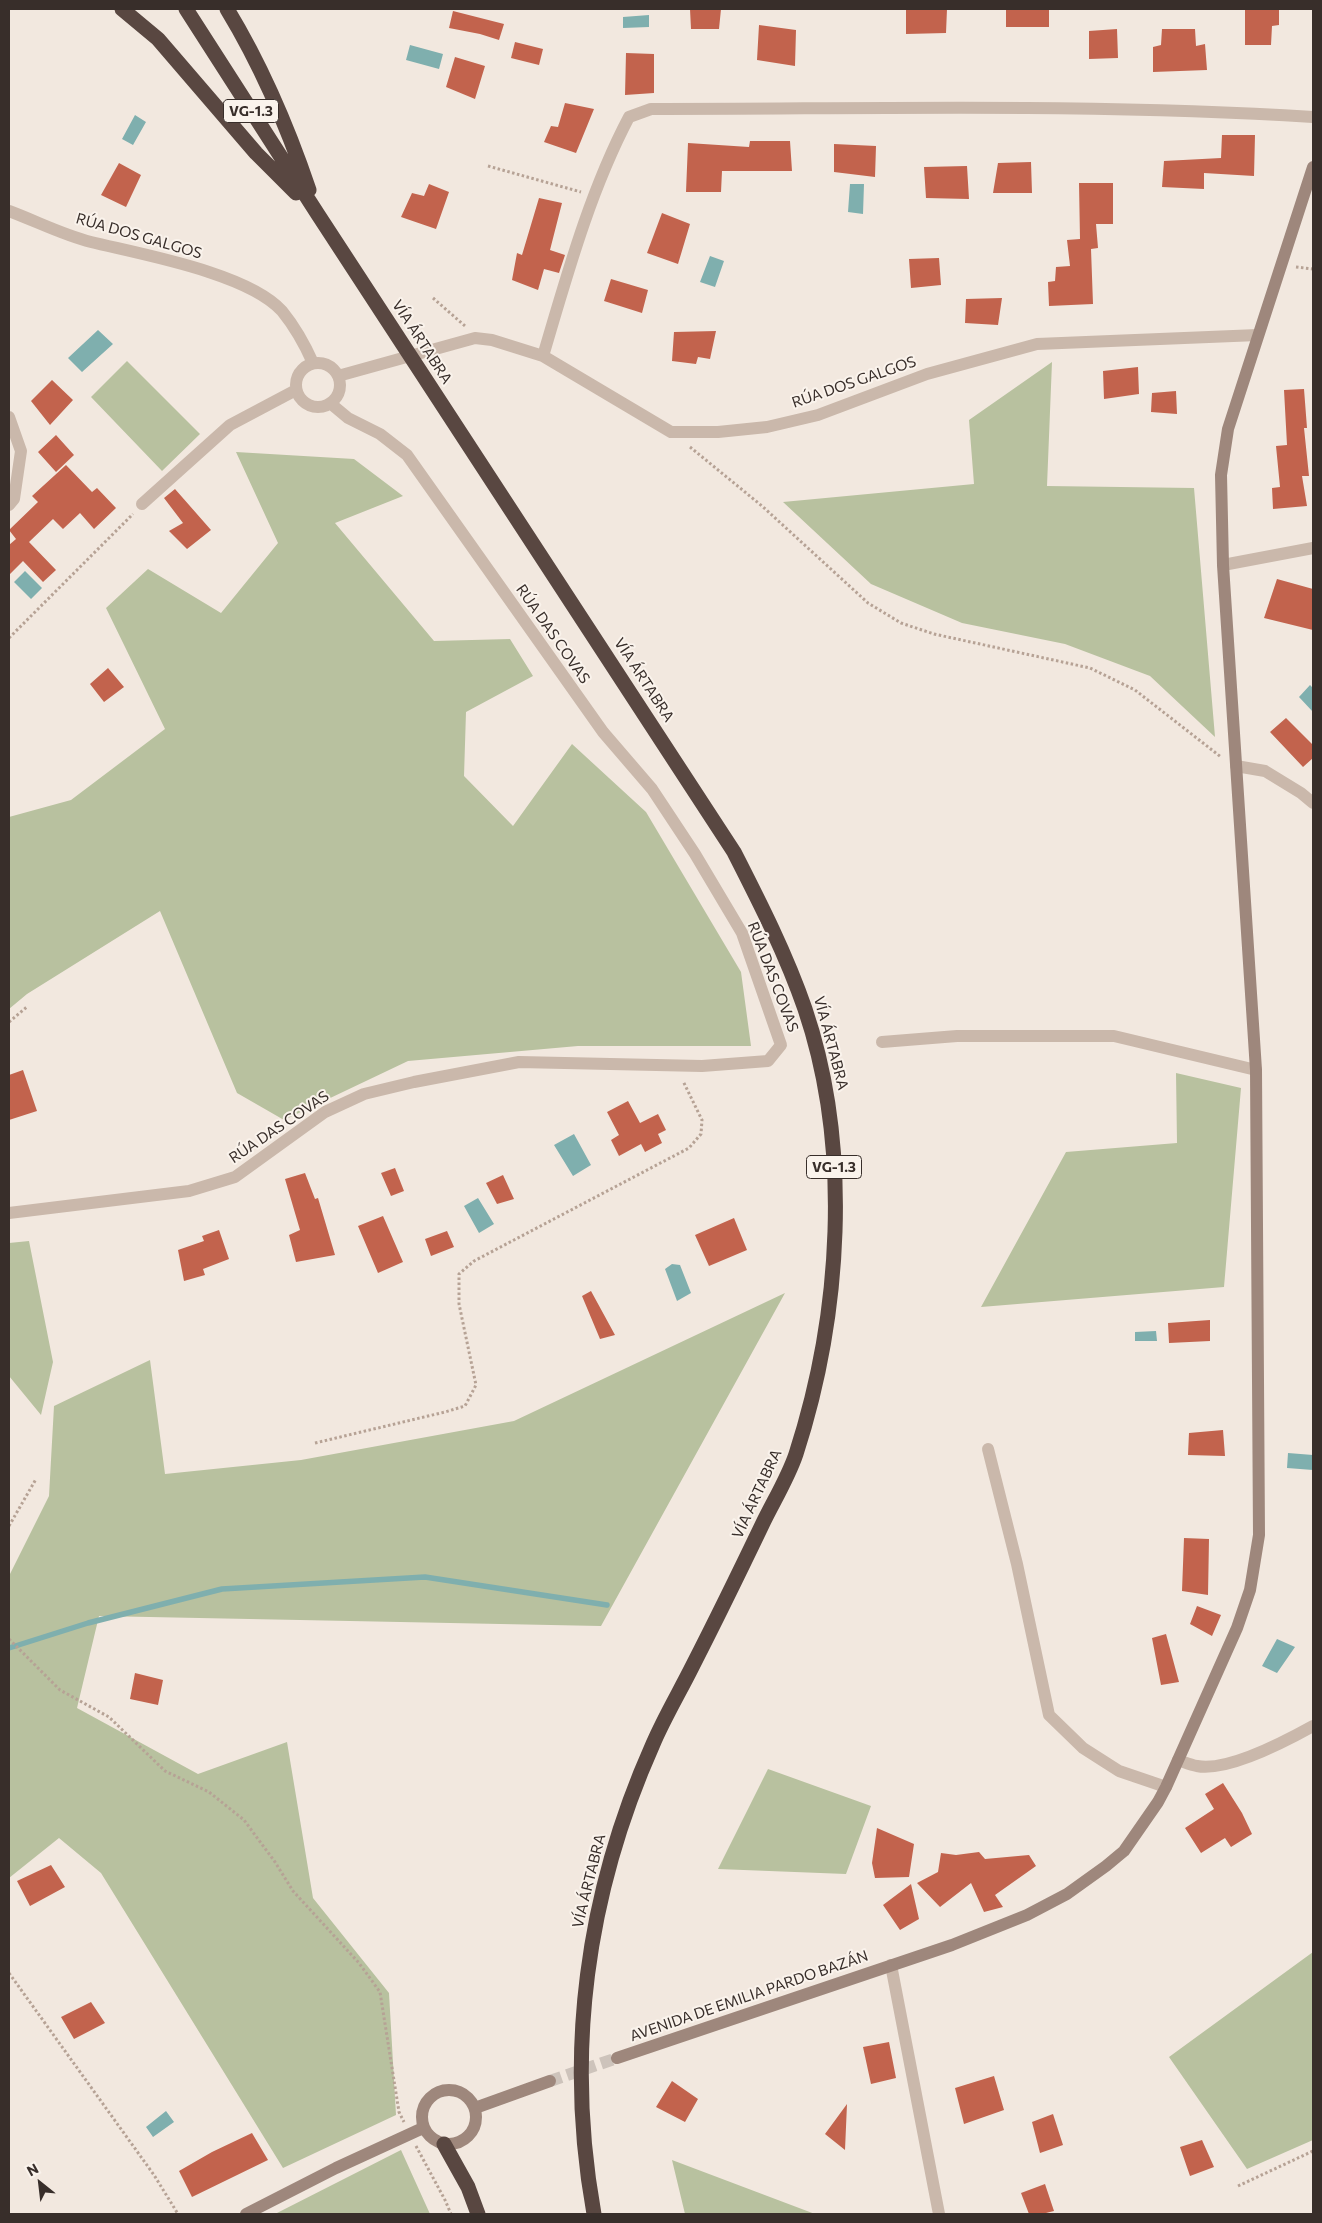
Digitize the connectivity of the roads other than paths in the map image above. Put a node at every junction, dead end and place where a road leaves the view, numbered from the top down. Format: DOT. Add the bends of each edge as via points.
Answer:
graph roads {
  1 [pos="122,9"];
  2 [pos="186,9"];
  3 [pos="227,9"];
  4 [pos="1313,117"];
  5 [pos="1313,167"];
  6 [pos="9,211"];
  7 [pos="317,213"];
  8 [pos="1258,335"];
  9 [pos="543,356"];
  10 [pos="314,363"];
  11 [pos="338,376"];
  12 [pos="296,390"];
  13 [pos="330,403"];
  14 [pos="9,417"];
  15 [pos="142,504"];
  16 [pos="9,505"];
  17 [pos="1313,548"];
  18 [pos="1223,565"];
  19 [pos="1236,766"];
  20 [pos="1313,803"];
  21 [pos="882,1042"];
  22 [pos="1256,1070"];
  23 [pos="9,1213"];
  24 [pos="988,1449"];
  25 [pos="1313,1726"];
  26 [pos="1178,1760"];
  27 [pos="1166,1787"];
  28 [pos="891,1965"];
  29 [pos="617,2058"];
  30 [pos="550,2081"];
  31 [pos="475,2108"];
  32 [pos="423,2128"];
  33 [pos="444,2144"];
  34 [pos="246,2214"];
  35 [pos="478,2214"];
  36 [pos="594,2214"];
  37 [pos="939,2214"];
  1 -- 7 [label="highway" via="158,39 256,153"];
  2 -- 7 [label="highway, VÍA ÁRTABRA / VG-1.3"];
  3 -- 7 [label="highway" via="244,37 293,143"];
  4 -- 9 [label="street" via="991,107 651,109 629,117 617,141 572,258"];
  5 -- 8 [label="street, AVENIDA DE EMILIA PARDO BAZÁN"];
  6 -- 10 [label="street, RÚA DOS GALGOS" via="89,242 151,254 247,286 281,310"];
  7 -- 36 [label="highway, VÍA ÁRTABRA / VG-1.3" via="734,852 771,922 806,1010 829,1106 836,1188 834,1252 822,1350 795,1456 652,1744 611,1856 588,1956 580,2092 586,2169"];
  8 -- 9 [label="street, RÚA DOS GALGOS" via="1037,344 927,374 818,415 767,427 718,432 671,432"];
  8 -- 18 [label="street, AVENIDA DE EMILIA PARDO BAZÁN" via="1227,438 1221,474"];
  9 -- 11 [label="street" via="475,338"];
  10 -- 11 [label="street" via="327,365"];
  10 -- 12 [label="street" via="299,373"];
  11 -- 13 [label="street" via="340,388"];
  12 -- 13 [label="street" via="310,406"];
  12 -- 15 [label="street" via="230,425"];
  13 -- 23 [label="street, RÚA DAS COVAS" via="407,455 602,732 652,788 742,933 781,1044 768,1061 675,1065 519,1062 414,1082 364,1094 326,1112 235,1177 189,1191"];
  14 -- 16 [label="street" via="21,451 14,499"];
  17 -- 18 [label="street"];
  18 -- 19 [label="street, AVENIDA DE EMILIA PARDO BAZÁN"];
  19 -- 20 [label="street" via="1265,771"];
  19 -- 22 [label="street, AVENIDA DE EMILIA PARDO BAZÁN"];
  21 -- 22 [label="street" via="957,1036 1114,1036"];
  22 -- 26 [label="street, AVENIDA DE EMILIA PARDO BAZÁN" via="1259,1535 1250,1590 1237,1628"];
  24 -- 27 [label="street" via="1049,1714 1082,1748 1119,1771"];
  25 -- 26 [label="street" via="1273,1747 1228,1763 1198,1767"];
  26 -- 27 [label="street, AVENIDA DE EMILIA PARDO BAZÁN"];
  27 -- 28 [label="street, AVENIDA DE EMILIA PARDO BAZÁN" via="1124,1850 1068,1894 1027,1915"];
  28 -- 29 [label="street, AVENIDA DE EMILIA PARDO BAZÁN"];
  28 -- 37 [label="street"];
  30 -- 31 [label="street"];
  31 -- 32 [label="street" via="456,2090 438,2091 425,2102"];
  31 -- 33 [label="street" via="476,2117 470,2135 462,2141"];
  32 -- 33 [label="street" via="428,2136"];
  32 -- 34 [label="street"];
  33 -- 35 [label="highway" via="468,2187"];
}
